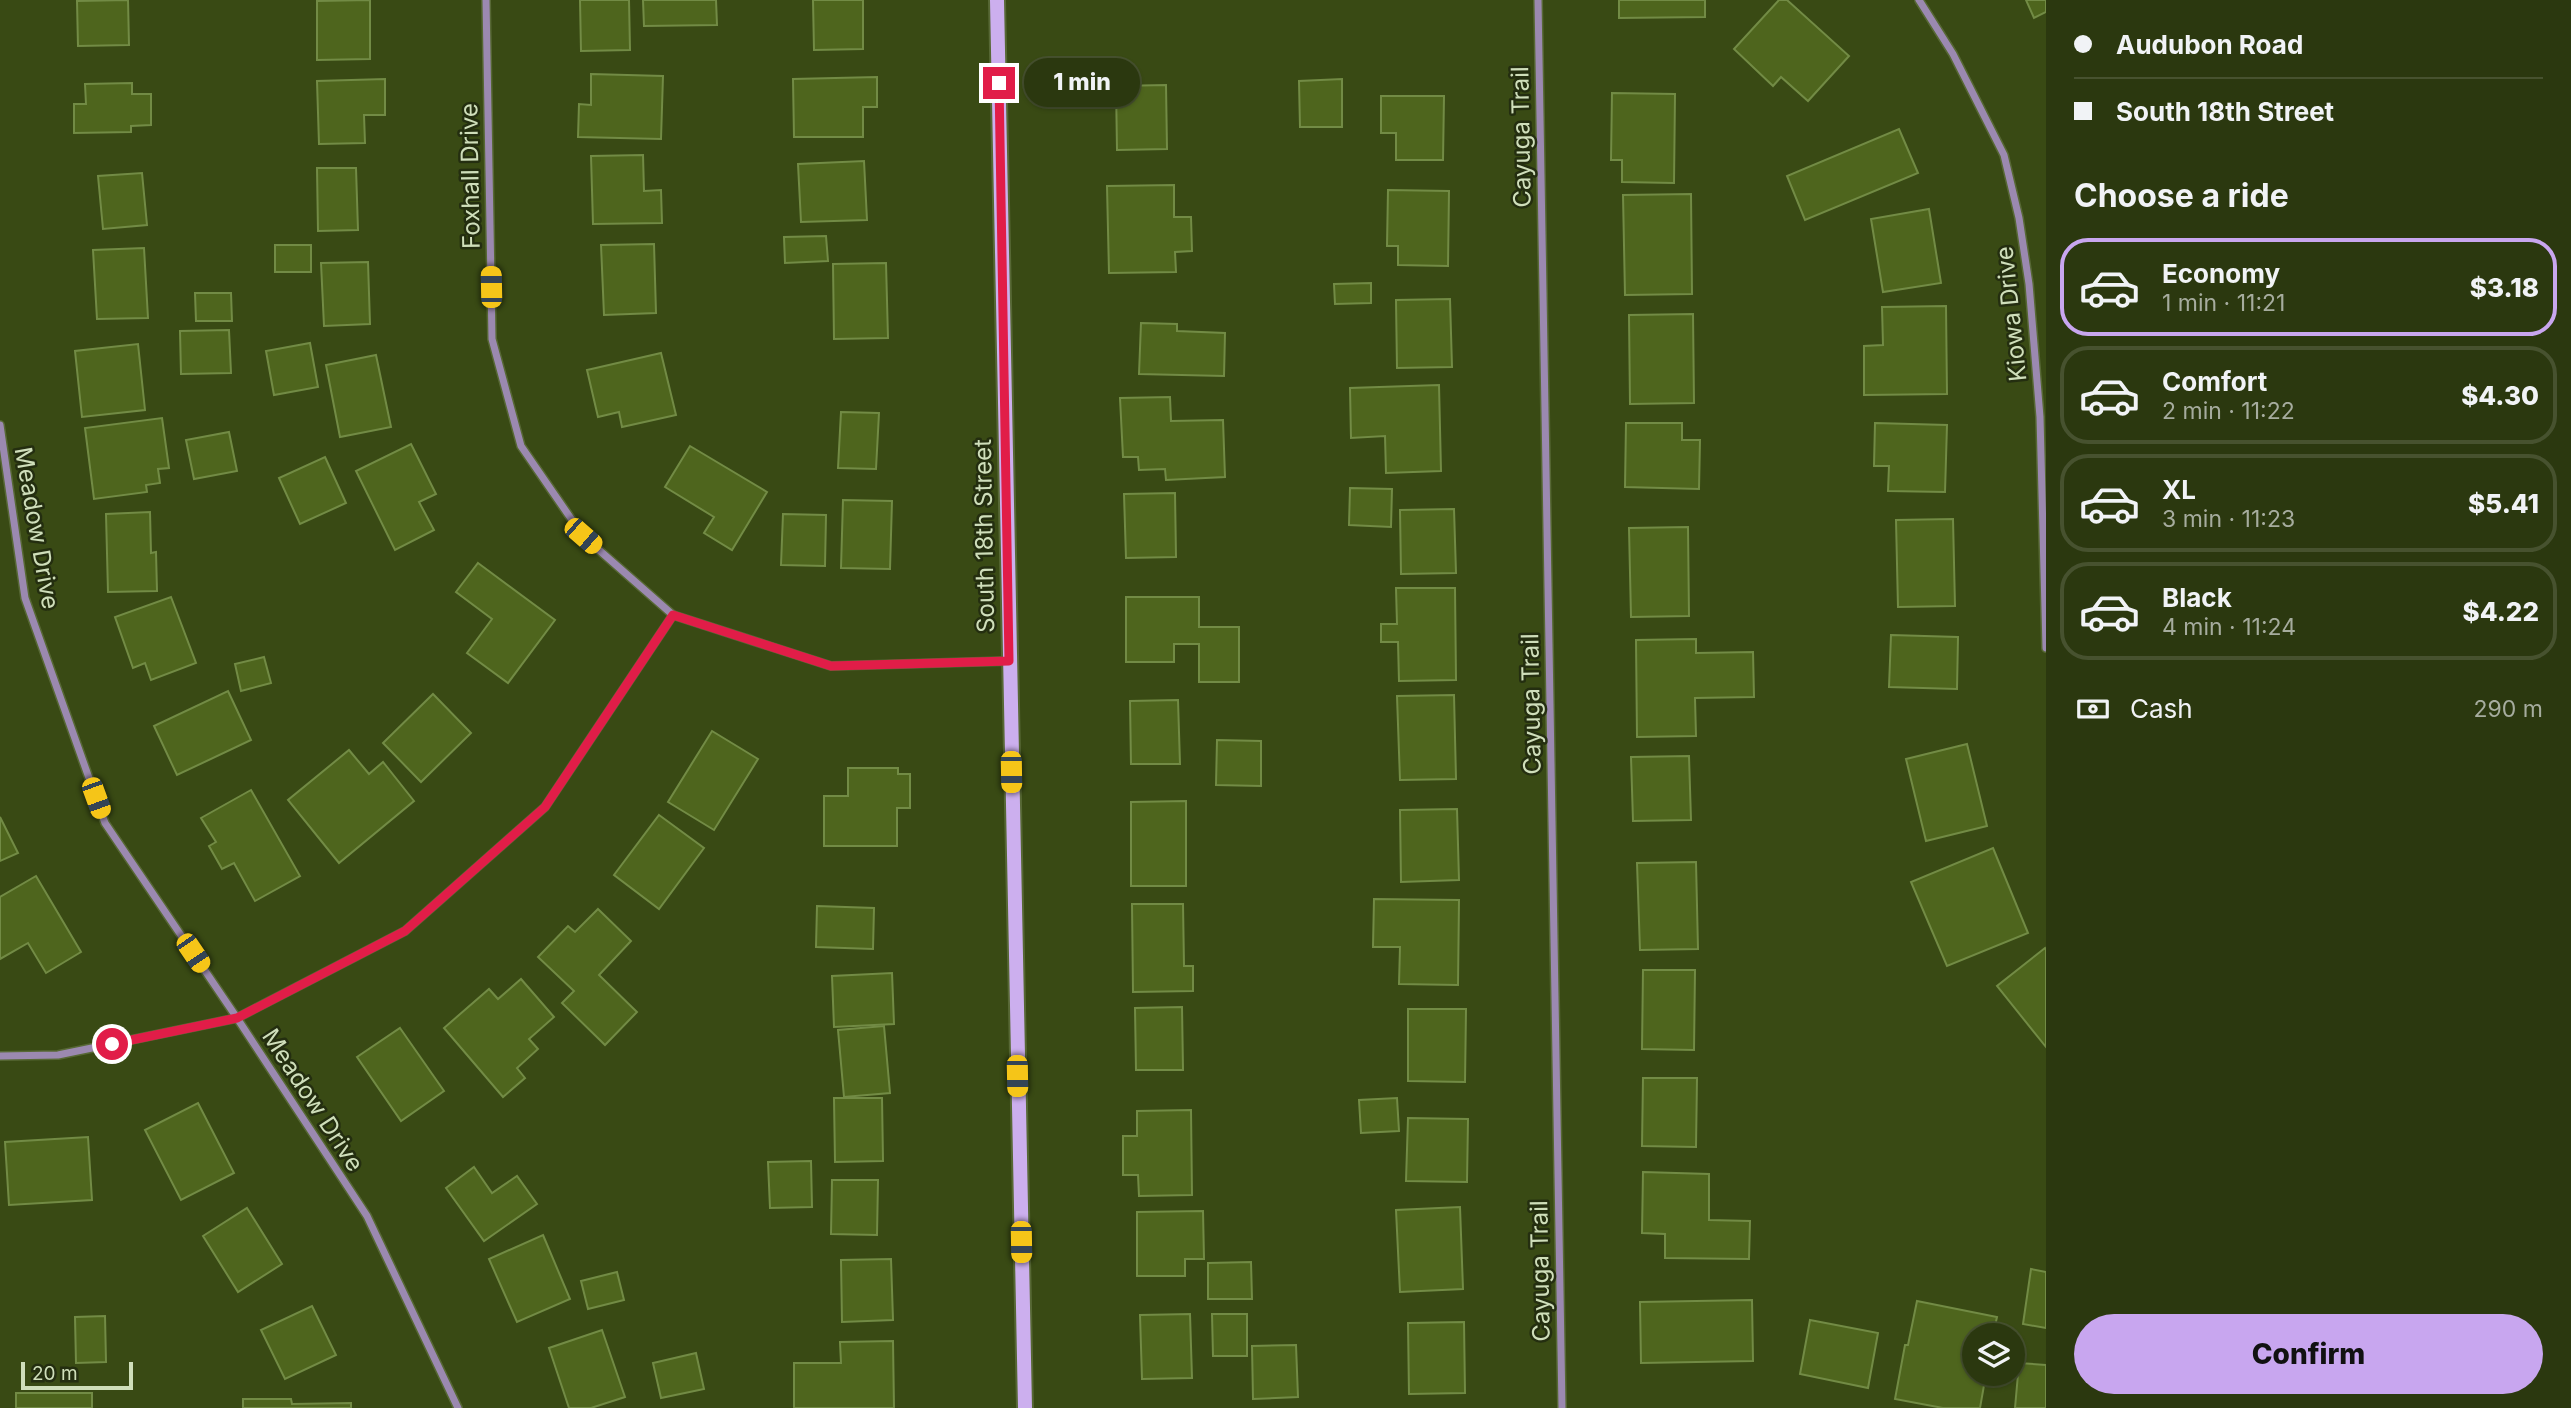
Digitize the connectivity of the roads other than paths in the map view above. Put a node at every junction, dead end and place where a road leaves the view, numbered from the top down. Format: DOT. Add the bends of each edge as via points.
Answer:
graph roads {
  1 [pos="486,0"];
  2 [pos="997,0"];
  3 [pos="1538,0"];
  4 [pos="1919,0"];
  5 [pos="0,425"];
  6 [pos="673,615"];
  7 [pos="2046,648"];
  8 [pos="1009,661"];
  9 [pos="237,1018"];
  10 [pos="0,1056"];
  11 [pos="458,1408"];
  12 [pos="1025,1408"];
  13 [pos="1562,1408"];
  1 -- 6 [label="street, Foxhall Drive" via="492,339 521,446 583,536"];
  2 -- 8 [label="main road, South 18th Street"];
  3 -- 13 [label="street, Cayuga Trail"];
  4 -- 7 [label="street, Kiowa Drive" via="1953,54 2004,155 2019,218 2040,417"];
  5 -- 9 [label="street, Meadow Drive" via="25,597 105,823"];
  6 -- 8 [label="street, Foxhall Drive" via="831,666"];
  6 -- 9 [label="street" via="545,807 405,931"];
  8 -- 12 [label="main road, South 18th Street"];
  9 -- 10 [label="street" via="58,1055"];
  9 -- 11 [label="street, Meadow Drive" via="367,1216"];
}
